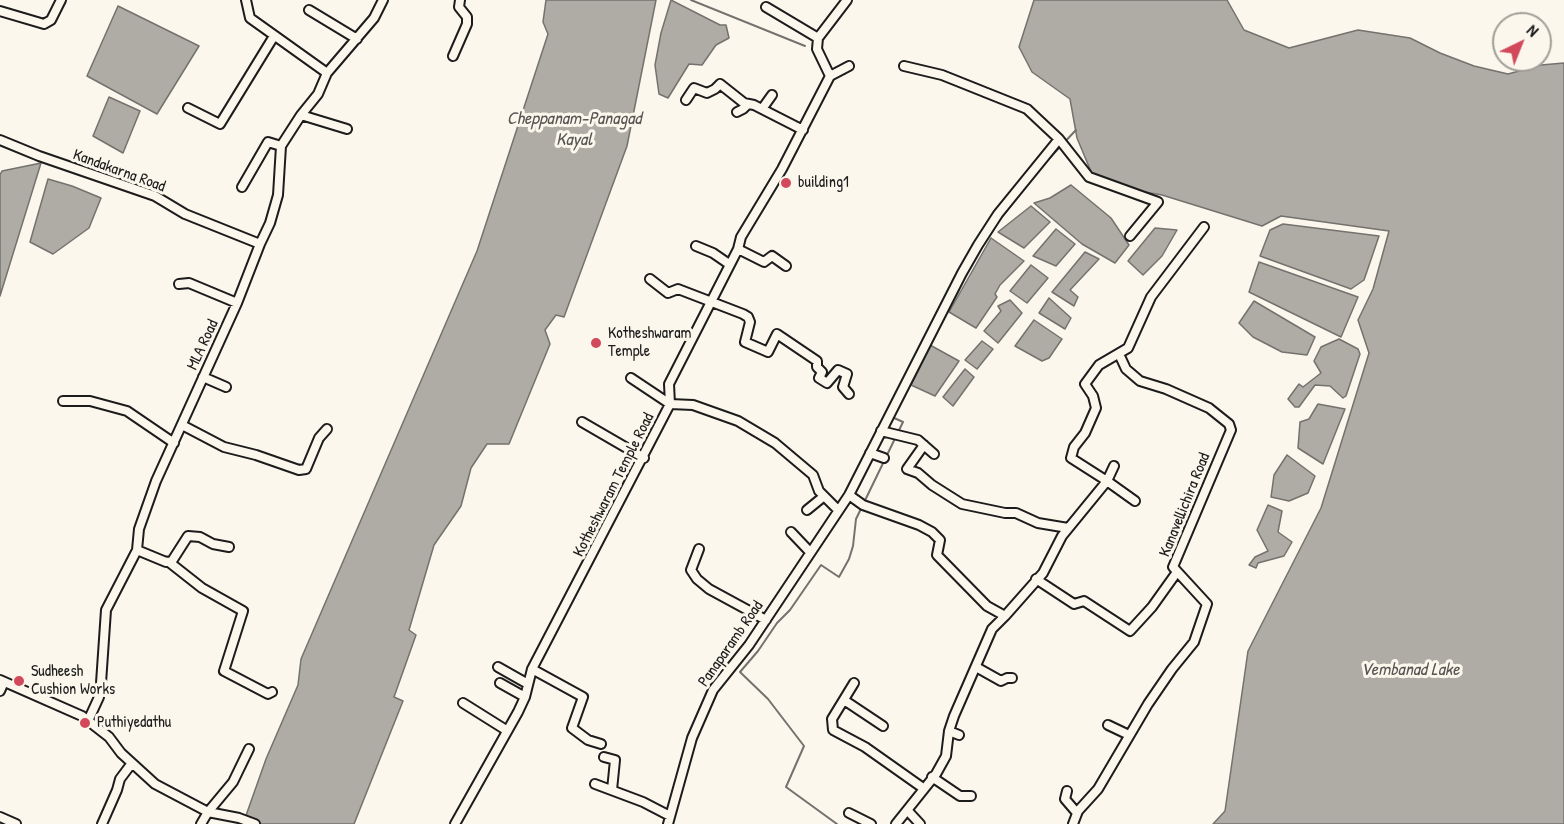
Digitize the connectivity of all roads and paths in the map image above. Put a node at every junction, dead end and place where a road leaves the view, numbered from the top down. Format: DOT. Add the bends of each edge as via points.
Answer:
graph roads {
  1 [pos="61,0"];
  2 [pos="246,0"];
  3 [pos="383,0"];
  4 [pos="460,0"];
  5 [pos="847,0"];
  6 [pos="766,7"];
  7 [pos="309,10"];
  8 [pos="0,11"];
  9 [pos="274,36"];
  10 [pos="818,38"];
  11 [pos="357,39"];
  12 [pos="453,56"];
  13 [pos="849,66"];
  14 [pos="904,66"];
  15 [pos="327,73"];
  16 [pos="830,76"];
  17 [pos="772,95"];
  18 [pos="686,100"];
  19 [pos="748,104"];
  20 [pos="188,108"];
  21 [pos="762,109"];
  22 [pos="737,112"];
  23 [pos="301,115"];
  24 [pos="347,129"];
  25 [pos="803,130"];
  26 [pos="1059,139"];
  27 [pos="0,140"];
  28 [pos="281,146"];
  29 [pos="242,187"];
  30 [pos="1204,227"];
  31 [pos="1130,236"];
  32 [pos="260,244"];
  33 [pos="696,246"];
  34 [pos="738,249"];
  35 [pos="729,264"];
  36 [pos="786,266"];
  37 [pos="650,279"];
  38 [pos="179,284"];
  39 [pos="710,301"];
  40 [pos="237,303"];
  41 [pos="1119,354"];
  42 [pos="203,377"];
  43 [pos="631,378"];
  44 [pos="226,387"];
  45 [pos="849,394"];
  46 [pos="63,401"];
  47 [pos="670,405"];
  48 [pos="582,422"];
  49 [pos="182,425"];
  50 [pos="327,429"];
  51 [pos="881,431"];
  52 [pos="174,443"];
  53 [pos="924,445"];
  54 [pos="870,453"];
  55 [pos="1061,453"];
  56 [pos="934,454"];
  57 [pos="644,458"];
  58 [pos="884,458"];
  59 [pos="1071,458"];
  60 [pos="1114,466"];
  61 [pos="1107,481"];
  62 [pos="849,495"];
  63 [pos="823,497"];
  64 [pos="1135,501"];
  65 [pos="807,510"];
  66 [pos="838,510"];
  67 [pos="1068,528"];
  68 [pos="791,532"];
  69 [pos="229,547"];
  70 [pos="699,549"];
  71 [pos="137,550"];
  72 [pos="810,552"];
  73 [pos="169,561"];
  74 [pos="1177,572"];
  75 [pos="1036,579"];
  76 [pos="1005,616"];
  77 [pos="766,620"];
  78 [pos="498,667"];
  79 [pos="976,667"];
  80 [pos="532,669"];
  81 [pos="1012,678"];
  82 [pos="2,681"];
  83 [pos="500,683"];
  84 [pos="854,683"];
  85 [pos="528,684"];
  86 [pos="0,691"];
  87 [pos="272,692"];
  88 [pos="525,697"];
  89 [pos="843,700"];
  90 [pos="463,703"];
  91 [pos="88,721"];
  92 [pos="1108,724"];
  93 [pos="883,726"];
  94 [pos="506,730"];
  95 [pos="949,731"];
  96 [pos="959,735"];
  97 [pos="1129,735"];
  98 [pos="601,744"];
  99 [pos="249,749"];
  100 [pos="604,757"];
  101 [pos="132,763"];
  102 [pos="932,777"];
  103 [pos="595,784"];
  104 [pos="923,788"];
  105 [pos="612,790"];
  106 [pos="1067,791"];
  107 [pos="971,796"];
  108 [pos="208,812"];
  109 [pos="908,812"];
  110 [pos="849,813"];
  111 [pos="1077,813"];
  112 [pos="0,817"];
  113 [pos="669,820"];
  114 [pos="16,824"];
  115 [pos="102,824"];
  116 [pos="201,824"];
  117 [pos="255,824"];
  118 [pos="455,824"];
  119 [pos="871,824"];
  120 [pos="896,824"];
  121 [pos="920,824"];
  122 [pos="1073,824"];
  1 -- 8 [label="street" via="51,20 44,24"];
  2 -- 9 [label="street" via="250,18"];
  3 -- 11 [label="street, MLA Road"];
  4 -- 12 [label="street" via="467,24"];
  5 -- 10 [label="street"];
  6 -- 10 [label="street"];
  7 -- 11 [label="street"];
  9 -- 15 [label="street"];
  9 -- 20 [label="street" via="220,124"];
  10 -- 16 [label="street" via="817,50"];
  11 -- 15 [label="street, MLA Road"];
  13 -- 16 [label="street"];
  14 -- 26 [label="street" via="942,75 1027,109"];
  15 -- 23 [label="street, MLA Road" via="318,94"];
  16 -- 25 [label="street, Kotheshwaram Temple Road"];
  17 -- 21 [label="street"];
  18 -- 19 [label="street" via="694,88 707,93 720,84"];
  19 -- 21 [label="street"];
  19 -- 22 [label="street"];
  21 -- 25 [label="street"];
  23 -- 24 [label="street"];
  23 -- 28 [label="street, MLA Road"];
  25 -- 34 [label="street, Kotheshwaram Temple Road" via="741,237"];
  26 -- 31 [label="street" via="1089,177 1158,202"];
  26 -- 51 [label="street, Panaparamb Road" via="978,245"];
  27 -- 32 [label="street, Kandakarna Road" via="155,196 185,214"];
  28 -- 29 [label="street" via="268,142"];
  28 -- 32 [label="street, MLA Road" via="278,195"];
  30 -- 41 [label="street" via="1151,297 1128,348"];
  32 -- 40 [label="street, MLA Road"];
  33 -- 35 [label="street"];
  34 -- 35 [label="street, Kotheshwaram Temple Road"];
  34 -- 36 [label="street" via="764,262 772,256"];
  35 -- 39 [label="street, Kotheshwaram Temple Road"];
  37 -- 39 [label="street" via="668,293 678,289"];
  38 -- 40 [label="street" via="189,284"];
  39 -- 45 [label="street" via="748,317 746,342 768,352 777,334 817,361 822,372 819,378 827,383 838,370 847,374 843,387"];
  39 -- 47 [label="street, Kotheshwaram Temple Road" via="669,384"];
  40 -- 42 [label="street, MLA Road"];
  41 -- 59 [label="street" via="1099,365 1085,384 1096,408"];
  41 -- 74 [label="street, Kanavellichira Road" via="1126,369 1140,381 1209,408 1231,430 1173,567"];
  42 -- 44 [label="street"];
  42 -- 49 [label="street, MLA Road"];
  43 -- 47 [label="street"];
  46 -- 52 [label="street" via="90,400 127,411"];
  47 -- 57 [label="street, Kotheshwaram Temple Road"];
  47 -- 63 [label="street" via="693,405 738,421 775,443 813,475"];
  48 -- 57 [label="street"];
  49 -- 50 [label="street" via="224,447 299,470 306,469 318,438"];
  49 -- 52 [label="street, MLA Road"];
  51 -- 53 [label="street"];
  51 -- 54 [label="street, Panaparamb Road"];
  52 -- 71 [label="street, MLA Road" via="139,529"];
  53 -- 56 [label="street"];
  53 -- 67 [label="street" via="907,469 962,504 1016,513"];
  54 -- 58 [label="street"];
  54 -- 62 [label="street, Panaparamb Road"];
  55 -- 59 [label="street"];
  57 -- 80 [label="street, Kotheshwaram Temple Road"];
  59 -- 61 [label="street"];
  60 -- 61 [label="street"];
  61 -- 64 [label="street"];
  61 -- 67 [label="street"];
  62 -- 66 [label="street, Panaparamb Road"];
  62 -- 76 [label="street" via="863,505 932,532 939,540 937,555 987,606"];
  63 -- 65 [label="street"];
  63 -- 66 [label="street"];
  66 -- 72 [label="street, Panaparamb Road"];
  67 -- 75 [label="street"];
  68 -- 72 [label="street"];
  69 -- 73 [label="street" via="188,536"];
  70 -- 77 [label="street" via="691,570 697,579"];
  71 -- 73 [label="street"];
  71 -- 91 [label="street, MLA Road" via="106,610 99,697"];
  72 -- 77 [label="street, Panaparamb Road"];
  73 -- 87 [label="street" via="202,588 243,611 224,671 268,694"];
  74 -- 75 [label="street" via="1130,631 1084,601 1074,604"];
  74 -- 97 [label="street, Kanavellichira Road" via="1208,604 1194,642"];
  75 -- 76 [label="street"];
  76 -- 79 [label="street" via="993,629"];
  77 -- 113 [label="street, Panaparamb Road" via="713,690 692,738"];
  78 -- 85 [label="street"];
  79 -- 81 [label="street" via="1001,681"];
  79 -- 95 [label="street"];
  80 -- 85 [label="street, Kotheshwaram Temple Road"];
  80 -- 98 [label="street" via="583,697 572,728"];
  82 -- 86 [label="street"];
  82 -- 91 [label="street"];
  83 -- 88 [label="street"];
  84 -- 89 [label="street"];
  85 -- 88 [label="street, Kotheshwaram Temple Road"];
  88 -- 94 [label="street, Kotheshwaram Temple Road"];
  89 -- 93 [label="street"];
  89 -- 104 [label="street" via="832,719 833,730 865,747"];
  90 -- 94 [label="street"];
  91 -- 101 [label="street"];
  92 -- 97 [label="street"];
  94 -- 118 [label="street, Kotheshwaram Temple Road"];
  95 -- 96 [label="street"];
  95 -- 102 [label="street" via="946,756"];
  97 -- 111 [label="street, Kanavellichira Road" via="1098,789"];
  99 -- 108 [label="street" via="233,782"];
  100 -- 105 [label="street" via="615,760"];
  101 -- 108 [label="street" via="155,784"];
  101 -- 115 [label="street" via="120,779"];
  102 -- 104 [label="street"];
  102 -- 107 [label="street" via="960,796"];
  103 -- 105 [label="street"];
  104 -- 109 [label="street"];
  105 -- 113 [label="street"];
  106 -- 111 [label="street" via="1065,799"];
  108 -- 116 [label="street"];
  108 -- 117 [label="street"];
  109 -- 120 [label="street"];
  109 -- 121 [label="street"];
  110 -- 119 [label="street"];
  111 -- 122 [label="street, Kanavellichira Road"];
  112 -- 114 [label="street"];
}
